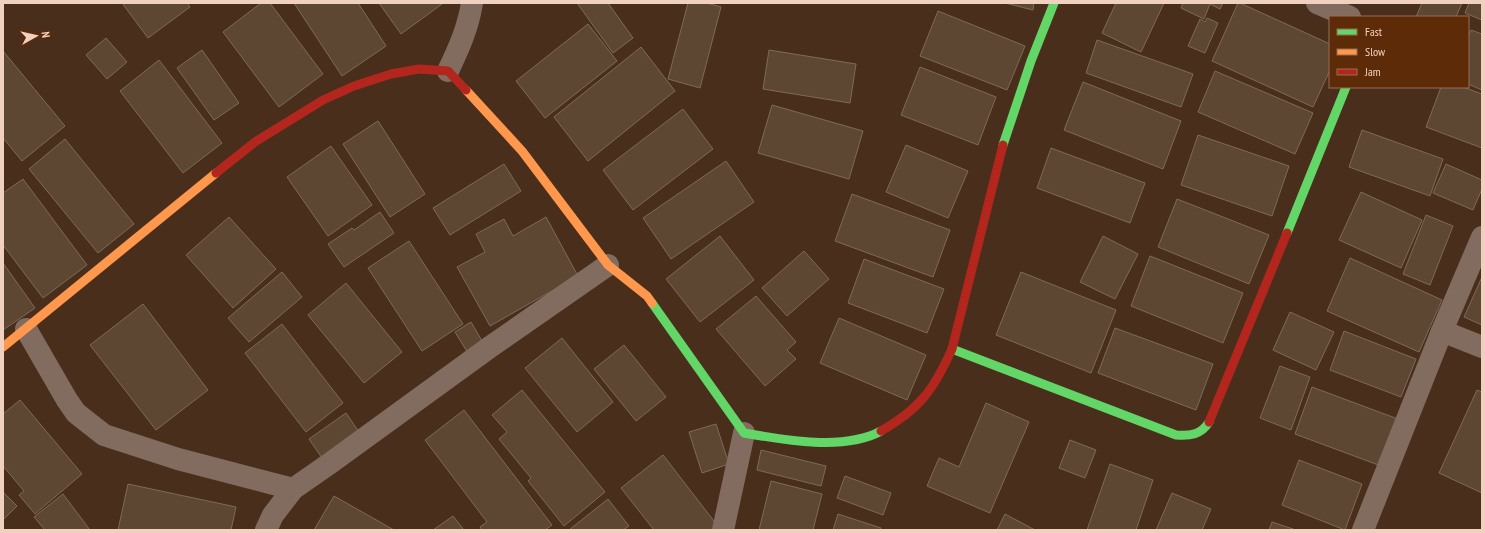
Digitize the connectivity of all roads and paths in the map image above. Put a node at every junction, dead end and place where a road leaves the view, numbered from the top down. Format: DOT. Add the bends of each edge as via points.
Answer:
graph roads {
  1 [pos="472,3"];
  2 [pos="1054,3"];
  3 [pos="1317,3"];
  4 [pos="1348,16"];
  5 [pos="448,70"];
  6 [pos="1346,88"];
  7 [pos="1482,238"];
  8 [pos="608,265"];
  9 [pos="26,329"];
  10 [pos="1442,331"];
  11 [pos="3,347"];
  12 [pos="1482,347"];
  13 [pos="952,349"];
  14 [pos="744,433"];
  15 [pos="293,489"];
  16 [pos="266,530"];
  17 [pos="723,530"];
  18 [pos="1363,530"];
  1 -- 5 [label="street" via="463,38"];
  2 -- 13 [label="street" via="1031,61 1004,142"];
  3 -- 4 [label="street"];
  5 -- 8 [label="street" via="522,151"];
  5 -- 9 [label="street" via="419,69 391,74 354,86 323,100 255,142"];
  6 -- 13 [label="street" via="1221,395 1204,430 1191,436 1176,435"];
  7 -- 10 [label="street"];
  8 -- 14 [label="street" via="646,296"];
  8 -- 15 [label="street"];
  9 -- 11 [label="street"];
  9 -- 15 [label="street" via="76,413 104,435 178,459"];
  10 -- 12 [label="street"];
  10 -- 18 [label="street"];
  13 -- 14 [label="street" via="942,372 926,397 899,421 874,435 841,443 780,439"];
  14 -- 17 [label="street"];
  15 -- 16 [label="street" via="273,515"];
}
